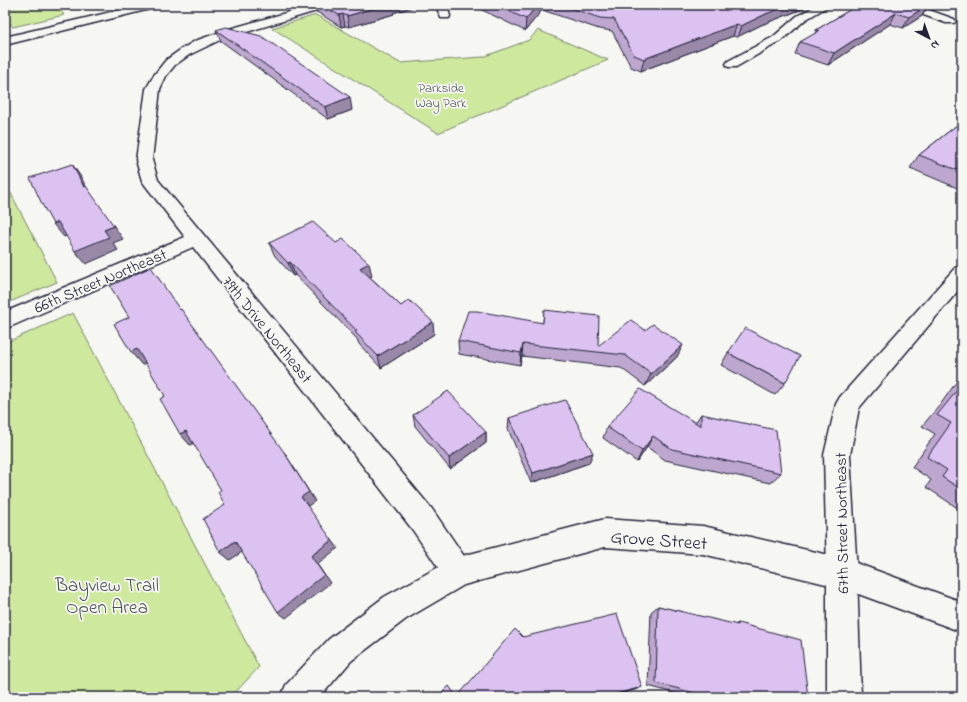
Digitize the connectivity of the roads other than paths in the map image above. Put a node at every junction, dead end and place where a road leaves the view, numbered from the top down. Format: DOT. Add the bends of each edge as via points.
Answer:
graph roads {
  1 [pos="154,5"];
  2 [pos="326,5"];
  3 [pos="439,5"];
  4 [pos="825,5"];
  5 [pos="905,5"];
  6 [pos="445,16"];
  7 [pos="962,18"];
  8 [pos="950,21"];
  9 [pos="962,26"];
  10 [pos="5,41"];
  11 [pos="732,64"];
  12 [pos="196,239"];
  13 [pos="962,273"];
  14 [pos="5,321"];
  15 [pos="458,572"];
  16 [pos="842,574"];
  17 [pos="962,617"];
  18 [pos="298,697"];
  19 [pos="844,697"];
  1 -- 10 [label="street"];
  2 -- 12 [label="street, 79th Drive Northeast" via="222,35 185,52 166,67 156,80 152,89 144,160 150,181"];
  3 -- 6 [label="street" via="442,6"];
  4 -- 11 [label="street" via="801,18 777,39"];
  5 -- 8 [label="street"];
  7 -- 8 [label="street"];
  8 -- 9 [label="street"];
  12 -- 14 [label="street, 66th Street Northeast"];
  12 -- 15 [label="street, 79th Drive Northeast" via="422,519"];
  13 -- 16 [label="street, 67th Street Northeast" via="848,404 837,455"];
  15 -- 16 [label="street, Grove Street" via="605,533 703,540"];
  15 -- 18 [label="street, Grove Street" via="395,608 340,650"];
  16 -- 17 [label="street, Grove Street"];
  16 -- 19 [label="street, 67th Street Northeast"];
}
